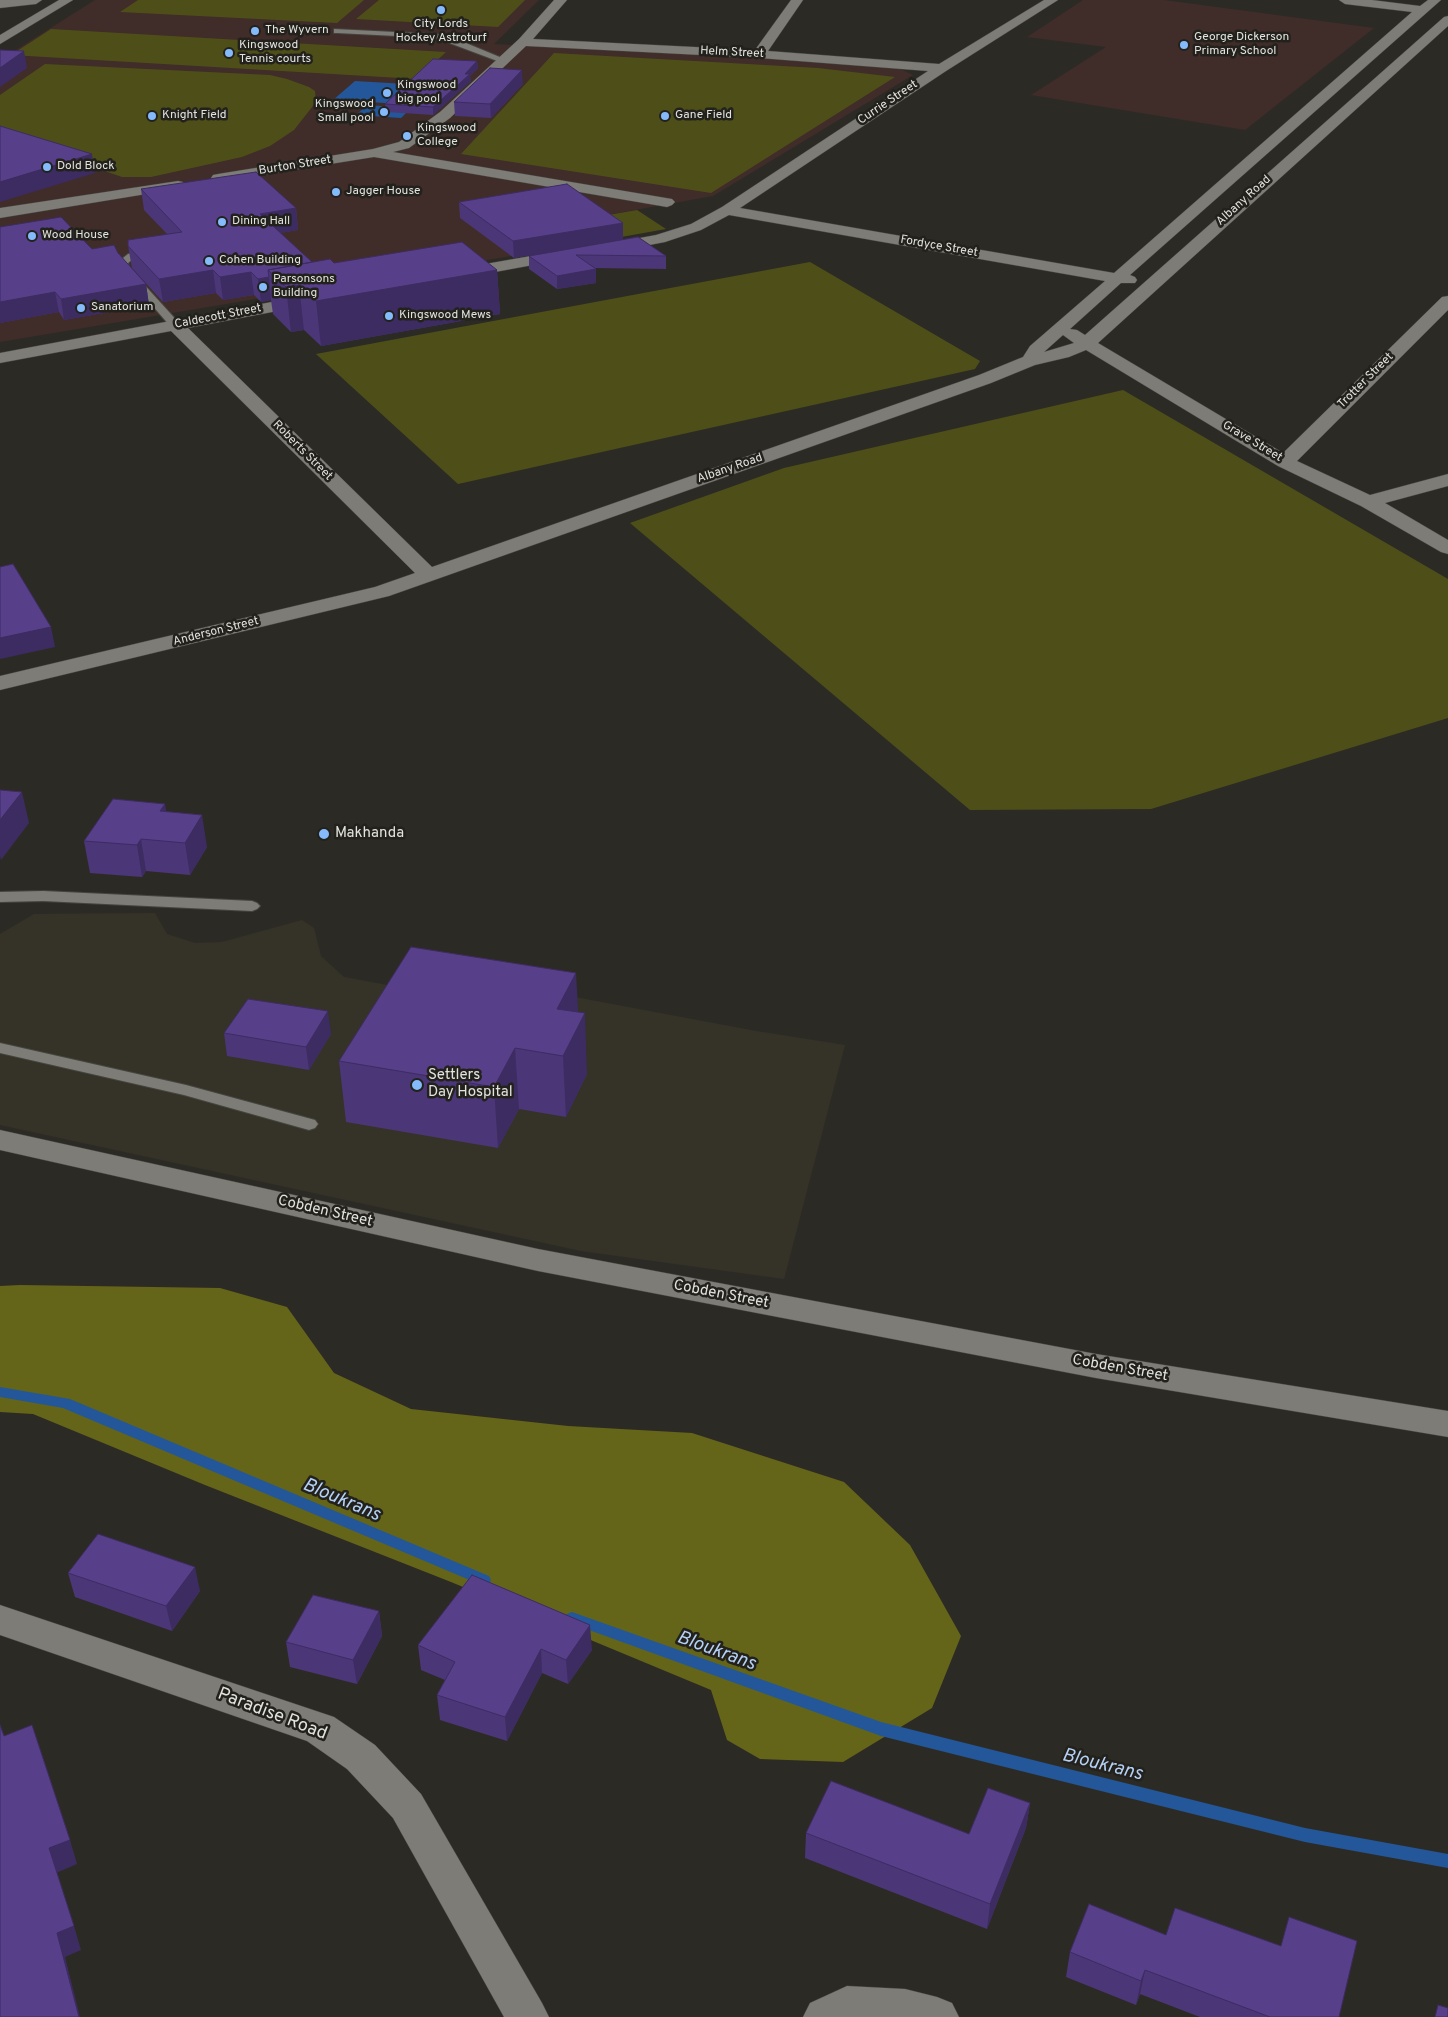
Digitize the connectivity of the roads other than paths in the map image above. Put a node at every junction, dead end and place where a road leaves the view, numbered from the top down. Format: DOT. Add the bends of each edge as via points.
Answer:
graph roads {
  1 [pos="36,0"];
  2 [pos="68,0"];
  3 [pos="562,0"];
  4 [pos="797,0"];
  5 [pos="1052,0"];
  6 [pos="1345,0"];
  7 [pos="1435,0"];
  8 [pos="0,4"];
  9 [pos="1031,6"];
  10 [pos="1422,10"];
  11 [pos="1448,20"];
  12 [pos="337,31"];
  13 [pos="0,40"];
  14 [pos="523,42"];
  15 [pos="1383,43"];
  16 [pos="1419,47"];
  17 [pos="1438,47"];
  18 [pos="759,54"];
  19 [pos="503,60"];
  20 [pos="941,68"];
  21 [pos="1325,95"];
  22 [pos="1359,99"];
  23 [pos="1263,150"];
  24 [pos="374,153"];
  25 [pos="1296,154"];
  26 [pos="667,202"];
  27 [pos="727,210"];
  28 [pos="0,213"];
  29 [pos="150,251"];
  30 [pos="443,276"];
  31 [pos="1117,278"];
  32 [pos="1151,284"];
  33 [pos="326,297"];
  34 [pos="1448,300"];
  35 [pos="175,325"];
  36 [pos="1061,327"];
  37 [pos="1086,344"];
  38 [pos="0,358"];
  39 [pos="1029,361"];
  40 [pos="1285,462"];
  41 [pos="1448,480"];
  42 [pos="1368,502"];
  43 [pos="1448,548"];
  44 [pos="430,576"];
  45 [pos="0,683"];
  46 [pos="0,897"];
  47 [pos="252,906"];
  48 [pos="0,1048"];
  49 [pos="309,1124"];
  50 [pos="0,1140"];
  51 [pos="1448,1424"];
  52 [pos="0,1620"];
  53 [pos="527,2017"];
  54 [pos="826,2017"];
  55 [pos="938,2017"];
  1 -- 8 [label="street"];
  2 -- 13 [label="street"];
  3 -- 14 [label="street, Burton Street"];
  4 -- 18 [label="street"];
  5 -- 9 [label="street, Currie Street"];
  6 -- 10 [label="street"];
  7 -- 10 [label="street, Albany Road"];
  9 -- 20 [label="street, Currie Street"];
  10 -- 15 [label="street, Albany Road"];
  11 -- 16 [label="street, Albany Road"];
  12 -- 19 [label="lane" via="436,36"];
  14 -- 18 [label="street, Helm Street"];
  14 -- 19 [label="street, Burton Street"];
  15 -- 16 [label="street"];
  15 -- 21 [label="street, Albany Road"];
  16 -- 17 [label="street"];
  16 -- 22 [label="street, Albany Road"];
  18 -- 20 [label="street, Helm Street"];
  19 -- 24 [label="street, Burton Street" via="417,137 404,145"];
  20 -- 27 [label="street, Currie Street"];
  21 -- 22 [label="street"];
  21 -- 23 [label="street, Albany Road"];
  22 -- 25 [label="street, Albany Road"];
  23 -- 25 [label="street"];
  23 -- 31 [label="street, Albany Road"];
  24 -- 26 [label="street"];
  24 -- 28 [label="street, Burton Street"];
  25 -- 32 [label="street, Albany Road"];
  27 -- 30 [label="street" via="696,227 659,239"];
  27 -- 31 [label="street, Fordyce Street"];
  29 -- 35 [label="lane" via="131,256 123,262 126,270"];
  31 -- 32 [label="street, Fordyce Street"];
  31 -- 36 [label="street, Albany Road"];
  32 -- 37 [label="street, Albany Road"];
  33 -- 35 [label="street, Caldecott Street"];
  34 -- 40 [label="street, Trotter Street"];
  35 -- 38 [label="street, Caldecott Street"];
  35 -- 44 [label="street, Roberts Street"];
  36 -- 37 [label="street, Grave Street"];
  36 -- 39 [label="street, Albany Road"];
  37 -- 39 [label="street, Albany Road"];
  37 -- 40 [label="street, Grave Street"];
  39 -- 44 [label="street, Albany Road"];
  40 -- 42 [label="street, Grave Street"];
  41 -- 42 [label="street"];
  42 -- 43 [label="street, Grave Street"];
  44 -- 45 [label="street, Anderson Street" via="382,592"];
  46 -- 47 [label="lane" via="43,896"];
  48 -- 49 [label="lane" via="186,1090"];
  50 -- 51 [label="street, Cobden Street" via="538,1260 1096,1366"];
  52 -- 53 [label="street, Paradise Road" via="320,1729 362,1757 407,1806"];
  54 -- 55 [label="street" via="847,2006 905,2009"];
}
